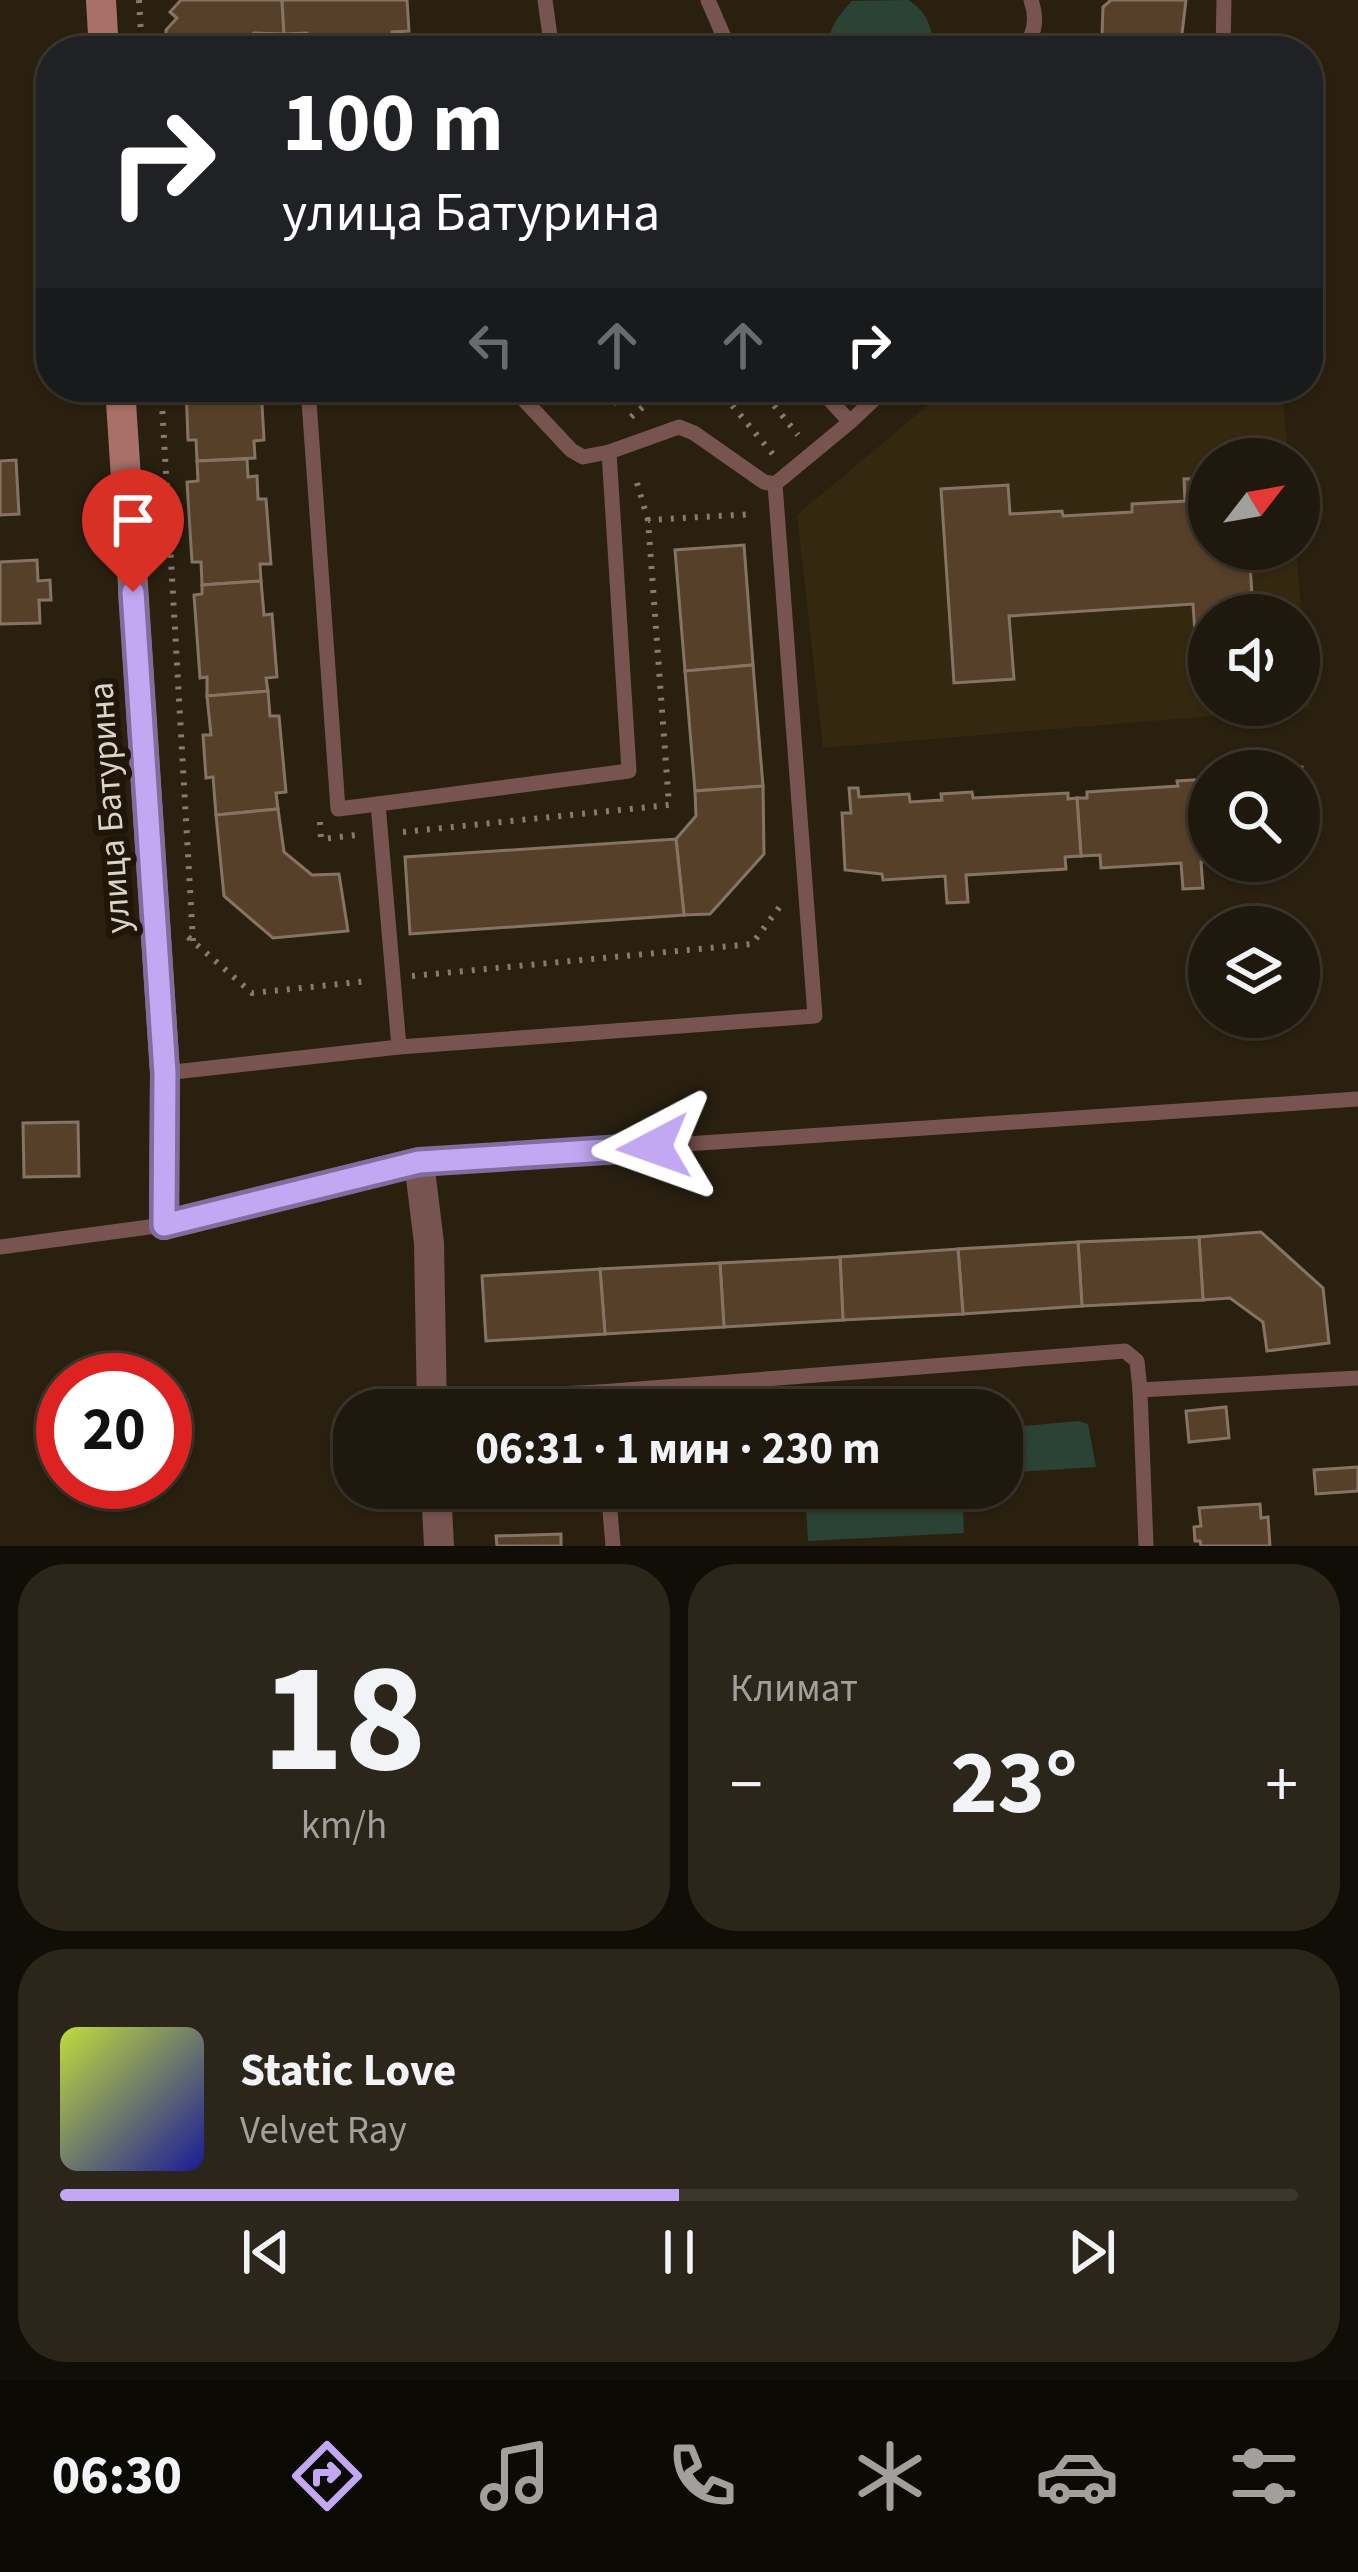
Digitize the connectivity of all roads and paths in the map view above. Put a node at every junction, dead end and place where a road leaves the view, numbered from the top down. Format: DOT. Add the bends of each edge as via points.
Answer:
graph roads {
  1 [pos="101,0"];
  2 [pos="139,0"];
  3 [pos="544,0"];
  4 [pos="708,0"];
  5 [pos="1031,0"];
  6 [pos="1224,0"];
  7 [pos="524,22"];
  8 [pos="103,36"];
  9 [pos="141,36"];
  10 [pos="525,36"];
  11 [pos="550,36"];
  12 [pos="724,36"];
  13 [pos="1031,36"];
  14 [pos="1223,36"];
  15 [pos="121,402"];
  16 [pos="162,402"];
  17 [pos="309,402"];
  18 [pos="526,402"];
  19 [pos="730,402"];
  20 [pos="771,402"];
  21 [pos="832,402"];
  22 [pos="871,402"];
  23 [pos="850,422"];
  24 [pos="809,449"];
  25 [pos="609,452"];
  26 [pos="775,484"];
  27 [pos="777,513"];
  28 [pos="378,804"];
  29 [pos="394,833"];
  30 [pos="805,874"];
  31 [pos="154,907"];
  32 [pos="193,941"];
  33 [pos="393,978"];
  34 [pos="399,1046"];
  35 [pos="165,1073"];
  36 [pos="1358,1099"];
  37 [pos="419,1162"];
  38 [pos="164,1225"];
  39 [pos="0,1247"];
  40 [pos="1358,1378"];
  41 [pos="432,1389"];
  42 [pos="638,1389"];
  43 [pos="1140,1390"];
  44 [pos="437,1509"];
  45 [pos="610,1509"];
  46 [pos="439,1546"];
  47 [pos="613,1546"];
  48 [pos="1146,1546"];
  1 -- 8 [label="street"];
  2 -- 9 [label="path"];
  3 -- 11 [label="lane"];
  4 -- 12 [label="lane"];
  5 -- 13 [label="lane"];
  6 -- 14 [label="lane"];
  7 -- 10 [label="path"];
  15 -- 31 [label="street, улица Батурина"];
  16 -- 32 [label="path"];
  17 -- 28 [label="lane" via="338,809"];
  18 -- 25 [label="lane" via="571,450 583,457"];
  19 -- 24 [label="path" via="782,464"];
  20 -- 24 [label="path"];
  21 -- 23 [label="lane"];
  22 -- 23 [label="lane"];
  23 -- 24 [label="lane"];
  24 -- 26 [label="lane"];
  25 -- 26 [label="lane" via="679,428"];
  25 -- 28 [label="lane" via="629,771"];
  26 -- 27 [label="lane"];
  27 -- 29 [label="path" via="648,520 669,805"];
  27 -- 30 [label="lane"];
  28 -- 33 [label="lane"];
  30 -- 33 [label="path" via="752,944"];
  30 -- 34 [label="lane" via="815,1016"];
  31 -- 32 [label="path"];
  31 -- 35 [label="street, улица Батурина"];
  32 -- 33 [label="path" via="252,993"];
  33 -- 34 [label="lane"];
  34 -- 35 [label="lane"];
  35 -- 38 [label="street, улица Батурина"];
  36 -- 37 [label="lane"];
  37 -- 38 [label="street"];
  37 -- 41 [label="street"];
  38 -- 39 [label="lane"];
  40 -- 43 [label="lane"];
  42 -- 43 [label="lane" via="1125,1351 1137,1361"];
  43 -- 48 [label="lane"];
  44 -- 46 [label="street"];
  45 -- 47 [label="lane"];
}
